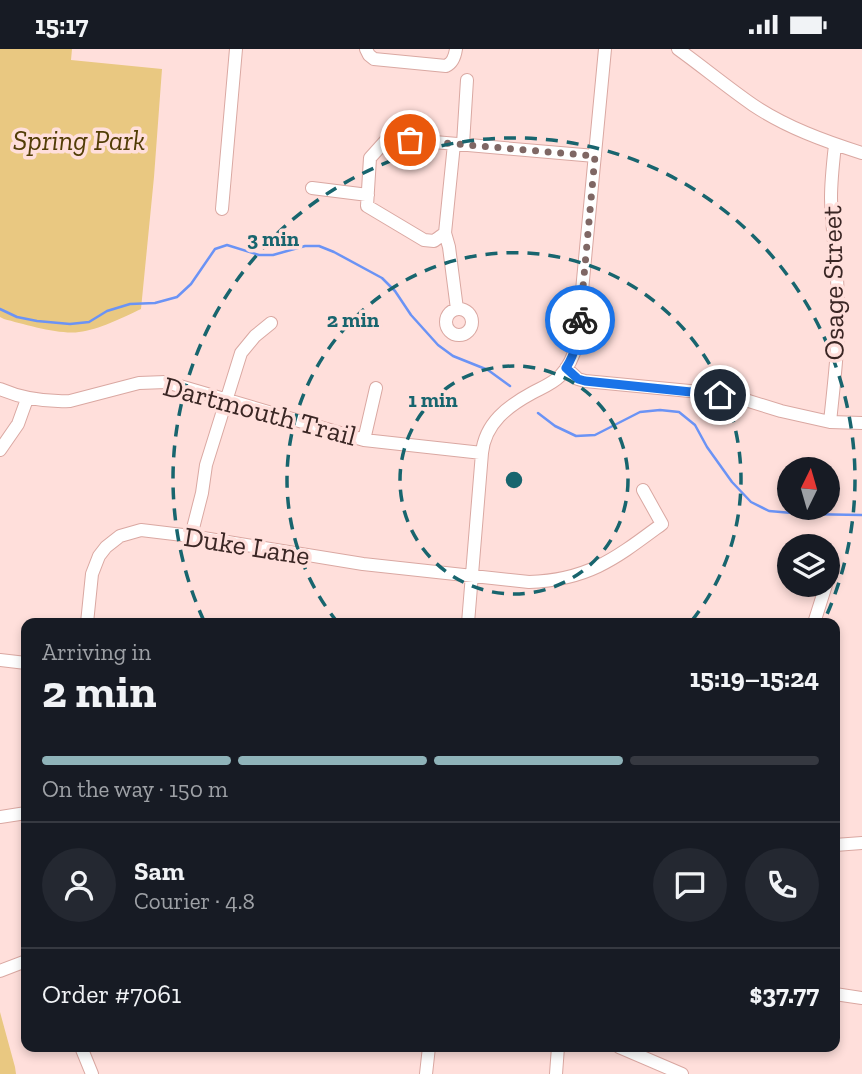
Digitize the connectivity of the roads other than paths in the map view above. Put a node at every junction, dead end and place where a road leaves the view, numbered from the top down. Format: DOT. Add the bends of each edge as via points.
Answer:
graph roads {
  1 [pos="236,49"];
  2 [pos="366,49"];
  3 [pos="456,49"];
  4 [pos="605,49"];
  5 [pos="678,49"];
  6 [pos="467,80"];
  7 [pos="458,144"];
  8 [pos="835,145"];
  9 [pos="862,153"];
  10 [pos="595,156"];
  11 [pos="312,188"];
  12 [pos="368,195"];
  13 [pos="222,209"];
  14 [pos="445,233"];
  15 [pos="457,309"];
  16 [pos="271,323"];
  17 [pos="566,368"];
  18 [pos="376,388"];
  19 [pos="0,389"];
  20 [pos="27,399"];
  21 [pos="227,400"];
  22 [pos="830,422"];
  23 [pos="862,423"];
  24 [pos="364,440"];
  25 [pos="0,450"];
  26 [pos="482,453"];
  27 [pos="643,490"];
  28 [pos="191,536"];
  29 [pos="472,575"];
  30 [pos="822,597"];
  31 [pos="88,618"];
  32 [pos="468,618"];
  33 [pos="816,618"];
  34 [pos="0,660"];
  35 [pos="21,662"];
  36 [pos="21,814"];
  37 [pos="0,817"];
  38 [pos="862,843"];
  39 [pos="840,845"];
  40 [pos="21,963"];
  41 [pos="0,971"];
  42 [pos="840,995"];
  43 [pos="862,998"];
  44 [pos="83,1052"];
  45 [pos="428,1052"];
  46 [pos="558,1052"];
  47 [pos="631,1052"];
  48 [pos="92,1074"];
  49 [pos="426,1074"];
  50 [pos="556,1074"];
  51 [pos="682,1074"];
  1 -- 13 [label="street"];
  2 -- 3 [label="street" via="374,59 446,66"];
  4 -- 10 [label="street"];
  5 -- 8 [label="street" via="768,114"];
  6 -- 7 [label="street"];
  7 -- 10 [label="street"];
  7 -- 12 [label="street" via="388,138 370,158"];
  7 -- 14 [label="street"];
  8 -- 9 [label="street"];
  8 -- 22 [label="street, Osage Street" via="831,201 838,308"];
  10 -- 17 [label="street" via="578,343"];
  11 -- 12 [label="street"];
  12 -- 14 [label="street" via="367,206 424,240 433,241"];
  14 -- 15 [label="street"];
  16 -- 21 [label="street" via="241,353"];
  17 -- 22 [label="street" via="585,381 739,398"];
  17 -- 26 [label="street" via="557,379 502,413 487,432"];
  18 -- 24 [label="street"];
  19 -- 20 [label="street, Dartmouth Trail"];
  20 -- 21 [label="street, Dartmouth Trail" via="70,401 152,381"];
  20 -- 25 [label="street" via="18,424"];
  21 -- 24 [label="street, Dartmouth Trail"];
  21 -- 28 [label="street" via="206,465"];
  22 -- 23 [label="street"];
  24 -- 26 [label="street, Dartmouth Trail"];
  26 -- 29 [label="street"];
  27 -- 29 [label="street, Duke Lane" via="662,524 609,562 547,581"];
  28 -- 29 [label="street, Duke Lane" via="363,564"];
  28 -- 31 [label="street, Duke Lane" via="141,530 112,541 94,566"];
  29 -- 32 [label="street"];
  30 -- 33 [label="street"];
  34 -- 35 [label="street"];
  36 -- 37 [label="street"];
  38 -- 39 [label="street"];
  40 -- 41 [label="street"];
  42 -- 43 [label="street"];
  44 -- 48 [label="street"];
  45 -- 49 [label="street"];
  46 -- 50 [label="street"];
  47 -- 51 [label="street"];
}
